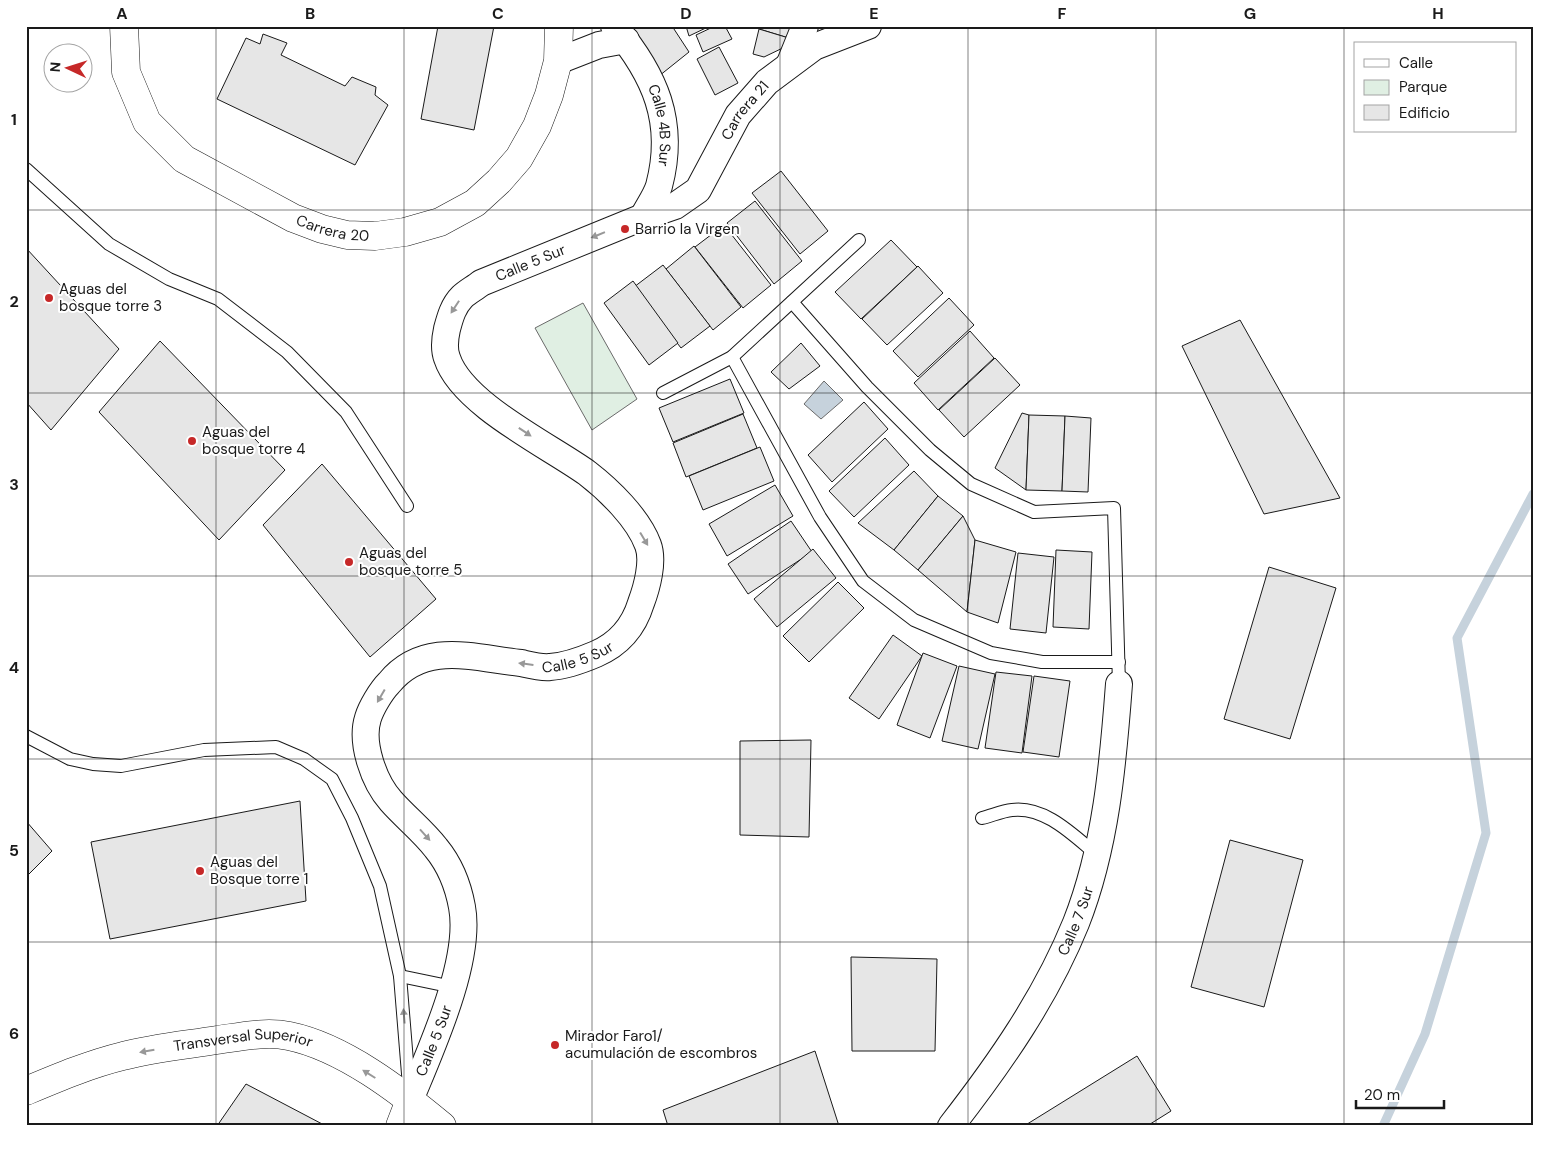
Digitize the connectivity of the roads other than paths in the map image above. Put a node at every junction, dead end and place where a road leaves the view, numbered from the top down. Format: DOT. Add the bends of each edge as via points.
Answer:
graph roads {
  1 [pos="124,26"];
  2 [pos="559,26"];
  3 [pos="805,26"];
  4 [pos="868,26"];
  5 [pos="620,33"];
  6 [pos="558,61"];
  7 [pos="790,64"];
  8 [pos="26,169"];
  9 [pos="643,217"];
  10 [pos="859,240"];
  11 [pos="792,302"];
  12 [pos="732,357"];
  13 [pos="663,393"];
  14 [pos="407,506"];
  15 [pos="1119,673"];
  16 [pos="26,736"];
  17 [pos="982,818"];
  18 [pos="1096,854"];
  19 [pos="400,976"];
  20 [pos="453,987"];
  21 [pos="26,1091"];
  22 [pos="410,1100"];
  23 [pos="400,1126"];
  24 [pos="442,1126"];
  25 [pos="951,1126"];
  1 -- 6 [label="street, Carrera 20" via="126,72 147,122 184,159 293,218 347,235 406,232 440,222 475,203 519,158 537,126"];
  2 -- 6 [label="street"];
  3 -- 7 [label="street"];
  4 -- 7 [label="street, Carrera 21" via="814,47"];
  5 -- 6 [label="street, Calle 4B Sur"];
  5 -- 9 [label="street, Calle 4B Sur" via="650,79 663,112 665,146 658,187"];
  7 -- 9 [label="street, Carrera 21" via="767,82 738,115 698,190 675,206"];
  8 -- 14 [label="lane" via="108,244 169,279 218,300 287,352 346,412"];
  9 -- 20 [label="street, Calle 5 Sur, one-way" via="481,283 462,297 450,314 446,356 454,374 471,394 609,491 630,515 649,546 644,593 636,618 620,639 602,651 549,667 443,654 411,662 388,683 367,719 367,755 377,780 390,800 438,850 455,877 463,910 462,942"];
  10 -- 11 [label="lane"];
  11 -- 12 [label="lane"];
  11 -- 15 [label="lane" via="867,387 930,450 971,484 1034,512 1114,508"];
  12 -- 13 [label="lane"];
  12 -- 15 [label="lane" via="820,517 863,580 914,620 991,653"];
  15 -- 18 [label="street, Calle 7 Sur" via="1112,772"];
  16 -- 19 [label="lane" via="70,758 93,764 121,766 204,750 246,747 276,747 304,760 332,779 352,818 380,886"];
  17 -- 18 [label="lane" via="1012,810 1035,812 1062,826"];
  18 -- 25 [label="street, Calle 7 Sur" via="1076,922 1043,992 992,1072"];
  19 -- 20 [label="lane"];
  22 -- 19 [label="lane, one-way"];
  20 -- 22 [label="street, Calle 5 Sur"];
  22 -- 21 [label="street, Transversal Superior, one-way" via="348,1060 315,1044 287,1036 253,1035 123,1056"];
  22 -- 23 [label="street, Calle 5 Sur"];
  22 -- 24 [label="street, Transversal Superior"];
}
